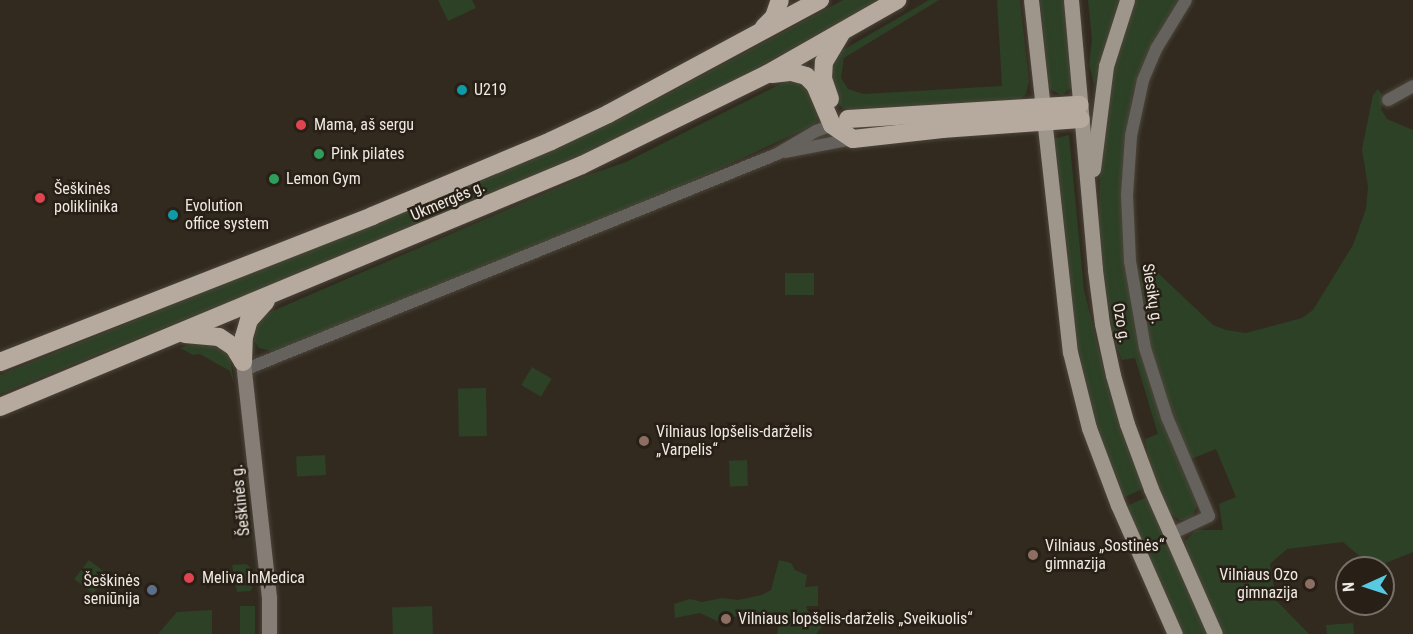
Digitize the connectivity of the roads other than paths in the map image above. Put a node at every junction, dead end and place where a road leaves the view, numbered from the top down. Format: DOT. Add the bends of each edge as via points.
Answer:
graph roads {
  1 [pos="780,0"];
  2 [pos="820,0"];
  3 [pos="897,0"];
  4 [pos="1031,0"];
  5 [pos="1071,0"];
  6 [pos="1127,0"];
  7 [pos="1186,0"];
  8 [pos="842,32"];
  9 [pos="754,37"];
  10 [pos="767,74"];
  11 [pos="1413,86"];
  12 [pos="1388,100"];
  13 [pos="1081,112"];
  14 [pos="1042,114"];
  15 [pos="840,122"];
  16 [pos="853,139"];
  17 [pos="777,154"];
  18 [pos="1089,201"];
  19 [pos="269,297"];
  20 [pos="178,334"];
  21 [pos="0,362"];
  22 [pos="243,366"];
  23 [pos="0,407"];
  24 [pos="1170,534"];
  25 [pos="269,634"];
  26 [pos="1175,634"];
  27 [pos="1215,634"];
  1 -- 9 [label="highway" via="774,16"];
  2 -- 9 [label="highway, Ukmergės g."];
  3 -- 8 [label="highway, Ukmergės g."];
  4 -- 14 [label="main road"];
  5 -- 13 [label="main road, Ozo g."];
  6 -- 18 [label="main road" via="1106,66"];
  7 -- 24 [label="street, Siesikų g." via="1156,49 1143,80 1131,136 1127,195 1130,261 1145,348 1167,417 1209,516"];
  8 -- 10 [label="highway, Ukmergės g."];
  8 -- 15 [label="highway" via="824,62 829,98"];
  9 -- 21 [label="highway, Ukmergės g." via="608,114 468,177"];
  10 -- 15 [label="highway" via="792,72 806,76"];
  10 -- 19 [label="highway, Ukmergės g." via="582,165"];
  11 -- 12 [label="street"];
  13 -- 14 [label="highway"];
  13 -- 18 [label="main road, Ozo g."];
  14 -- 15 [label="highway"];
  14 -- 16 [label="highway"];
  14 -- 26 [label="main road" via="1060,285 1078,388 1118,505"];
  15 -- 16 [label="highway"];
  15 -- 17 [label="street"];
  16 -- 17 [label="street"];
  17 -- 22 [label="street"];
  18 -- 24 [label="main road, Ozo g." via="1102,324 1113,375 1127,424"];
  19 -- 20 [label="highway, Ukmergės g."];
  19 -- 22 [label="highway" via="249,320"];
  20 -- 22 [label="highway" via="219,337 234,347"];
  20 -- 23 [label="highway, Ukmergės g."];
  22 -- 25 [label="street, Šeškinės g." via="269,598"];
  24 -- 27 [label="main road, Ozo g."];
}
